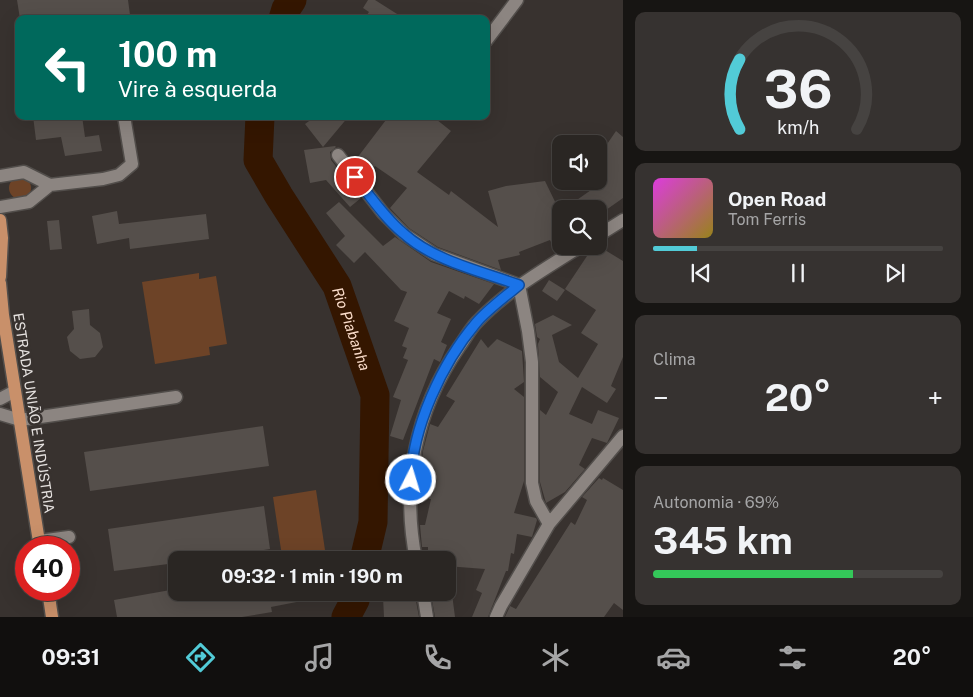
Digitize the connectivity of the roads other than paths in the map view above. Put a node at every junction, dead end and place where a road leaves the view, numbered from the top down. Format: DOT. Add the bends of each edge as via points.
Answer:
graph roads {
  1 [pos="517,0"];
  2 [pos="490,35"];
  3 [pos="125,120"];
  4 [pos="338,155"];
  5 [pos="0,176"];
  6 [pos="50,185"];
  7 [pos="0,207"];
  8 [pos="0,220"];
  9 [pos="623,220"];
  10 [pos="607,230"];
  11 [pos="567,255"];
  12 [pos="0,278"];
  13 [pos="0,283"];
  14 [pos="519,285"];
  15 [pos="1,315"];
  16 [pos="15,391"];
  17 [pos="176,397"];
  18 [pos="0,399"];
  19 [pos="0,414"];
  20 [pos="20,420"];
  21 [pos="623,436"];
  22 [pos="549,524"];
  23 [pos="39,536"];
  24 [pos="415,551"];
  25 [pos="50,601"];
  26 [pos="424,601"];
  27 [pos="52,617"];
  28 [pos="427,617"];
  29 [pos="496,617"];
  1 -- 2 [label="street"];
  3 -- 6 [label="street" via="132,164 119,175"];
  4 -- 14 [label="street" via="383,213 404,234 434,254"];
  5 -- 6 [label="street" via="24,172"];
  6 -- 7 [label="street" via="29,202"];
  8 -- 12 [label="main road"];
  9 -- 10 [label="street"];
  11 -- 14 [label="street"];
  13 -- 15 [label="main road, ESTRADA UNIÃO E INDÚSTRIA"];
  14 -- 22 [label="street" via="532,362 532,483 536,501"];
  14 -- 24 [label="street" via="476,323 450,360 426,408 412,462 410,516"];
  15 -- 16 [label="main road, ESTRADA UNIÃO E INDÚSTRIA"];
  16 -- 18 [label="street"];
  16 -- 20 [label="main road, ESTRADA UNIÃO E INDÚSTRIA"];
  17 -- 20 [label="street"];
  19 -- 20 [label="street"];
  20 -- 23 [label="main road, ESTRADA UNIÃO E INDÚSTRIA"];
  21 -- 22 [label="street"];
  22 -- 29 [label="street"];
  25 -- 27 [label="main road"];
  26 -- 28 [label="street"];
}
